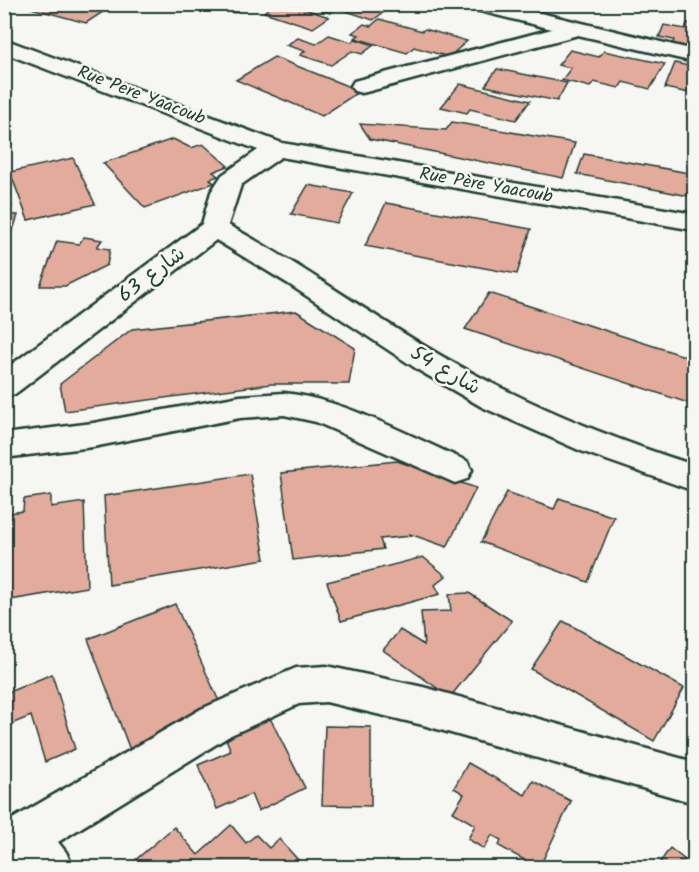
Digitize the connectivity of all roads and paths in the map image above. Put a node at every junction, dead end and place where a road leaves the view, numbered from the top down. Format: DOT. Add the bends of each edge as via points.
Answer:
graph roads {
  1 [pos="475,4"];
  2 [pos="575,29"];
  3 [pos="4,45"];
  4 [pos="694,56"];
  5 [pos="362,86"];
  6 [pos="277,149"];
  7 [pos="694,222"];
  8 [pos="214,228"];
  9 [pos="4,386"];
  10 [pos="4,446"];
  11 [pos="455,470"];
  12 [pos="694,478"];
  13 [pos="694,783"];
  14 [pos="26,851"];
  1 -- 2 [label="street"];
  2 -- 4 [label="street"];
  2 -- 5 [label="street"];
  3 -- 6 [label="street, Rue Pere Yaacoub"];
  6 -- 7 [label="street, Rue Père Yaacoub"];
  6 -- 8 [label="street" via="231,180"];
  8 -- 9 [label="street, شارع 63"];
  8 -- 12 [label="street, شارع 54" via="251,247 431,364 488,396 565,431"];
  10 -- 11 [label="street" via="93,435 240,407 284,404 327,414"];
  13 -- 14 [label="street" via="423,706 326,684 296,686 216,722"];
}
